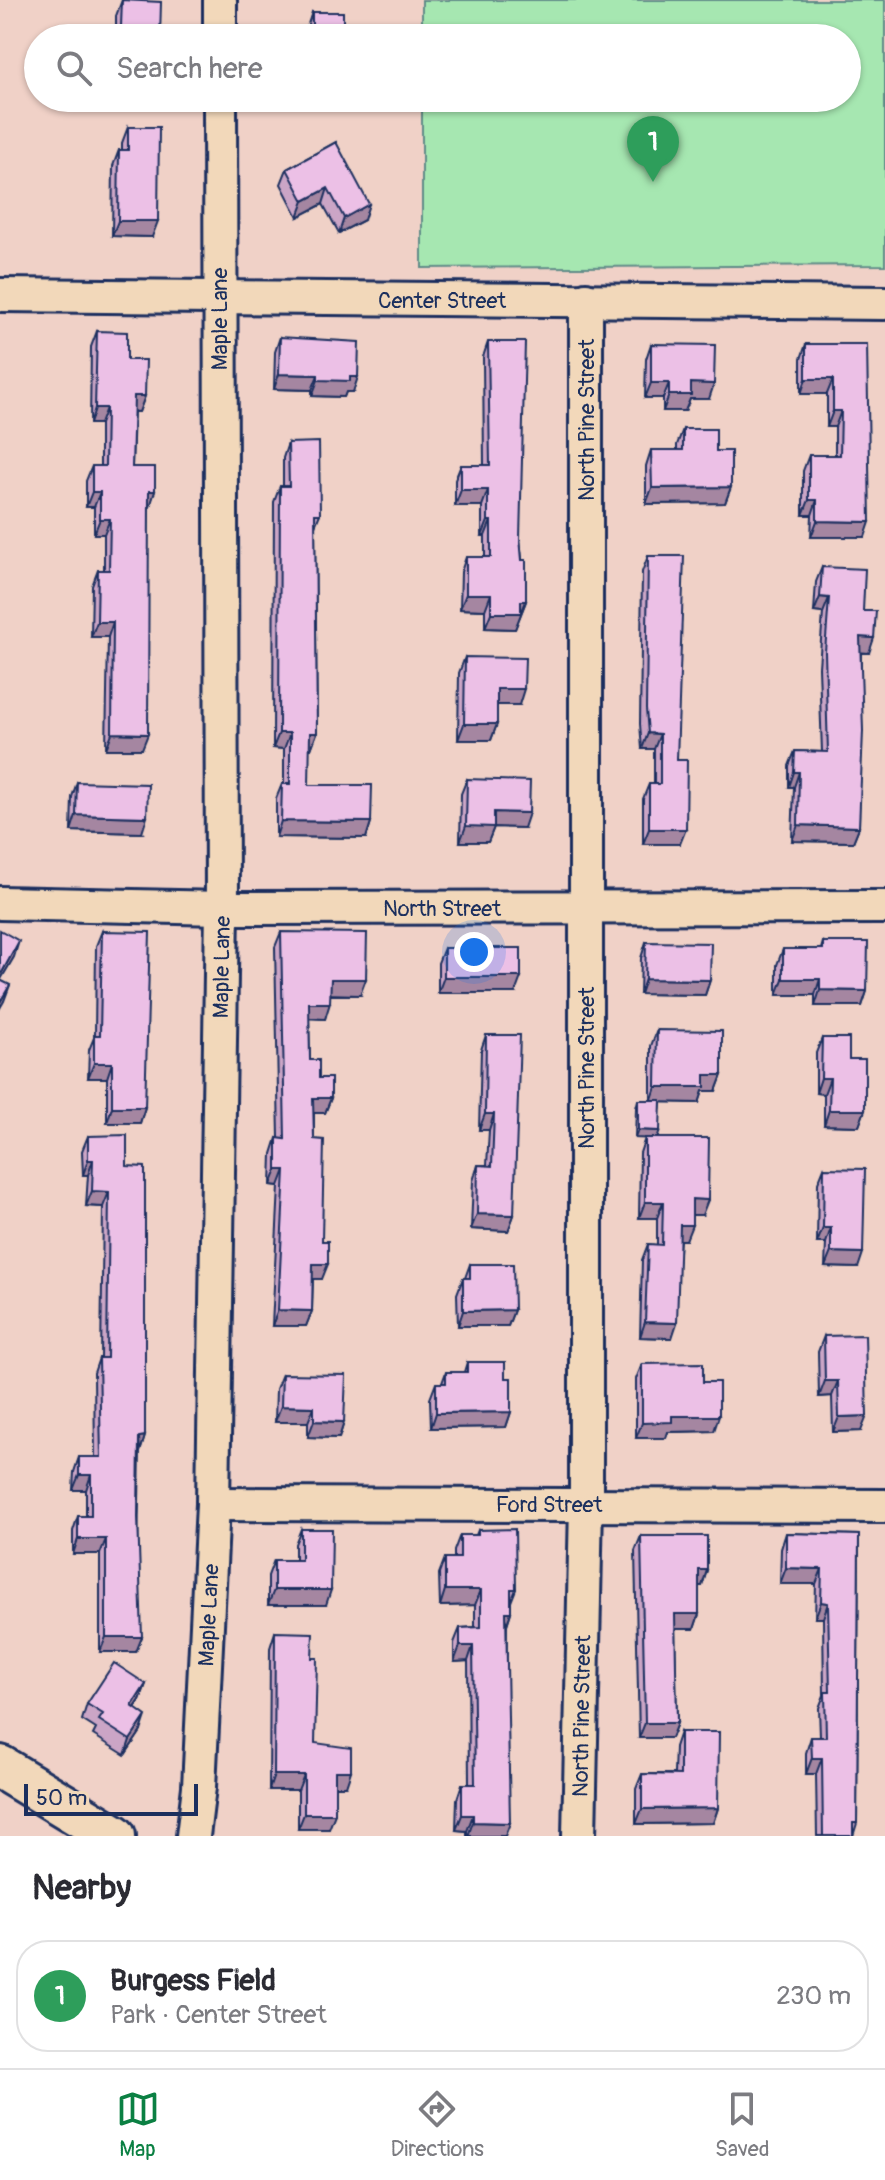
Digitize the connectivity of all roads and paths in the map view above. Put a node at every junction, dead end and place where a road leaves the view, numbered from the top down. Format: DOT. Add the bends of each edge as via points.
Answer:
graph roads {
  1 [pos="220,0"];
  2 [pos="220,24"];
  3 [pos="220,112"];
  4 [pos="0,295"];
  5 [pos="218,298"];
  6 [pos="586,299"];
  7 [pos="885,303"];
  8 [pos="0,903"];
  9 [pos="885,907"];
  10 [pos="222,908"];
  11 [pos="586,908"];
  12 [pos="213,1504"];
  13 [pos="586,1504"];
  14 [pos="885,1506"];
  15 [pos="0,1767"];
  16 [pos="114,1836"];
  17 [pos="193,1836"];
  18 [pos="579,1836"];
  1 -- 2 [label="street"];
  3 -- 5 [label="street, Maple Lane"];
  4 -- 5 [label="street, Center Street"];
  5 -- 6 [label="street, Center Street"];
  5 -- 10 [label="street, Maple Lane"];
  6 -- 7 [label="street, Center Street"];
  6 -- 11 [label="street, North Pine Street"];
  8 -- 10 [label="street, North Street"];
  9 -- 11 [label="street, North Street"];
  10 -- 11 [label="street, North Street"];
  10 -- 12 [label="street, Maple Lane"];
  11 -- 13 [label="street, North Pine Street"];
  12 -- 13 [label="street, Ford Street"];
  12 -- 17 [label="street, Maple Lane"];
  13 -- 14 [label="street, Ford Street"];
  13 -- 18 [label="street, North Pine Street"];
  15 -- 16 [label="main road"];
}
